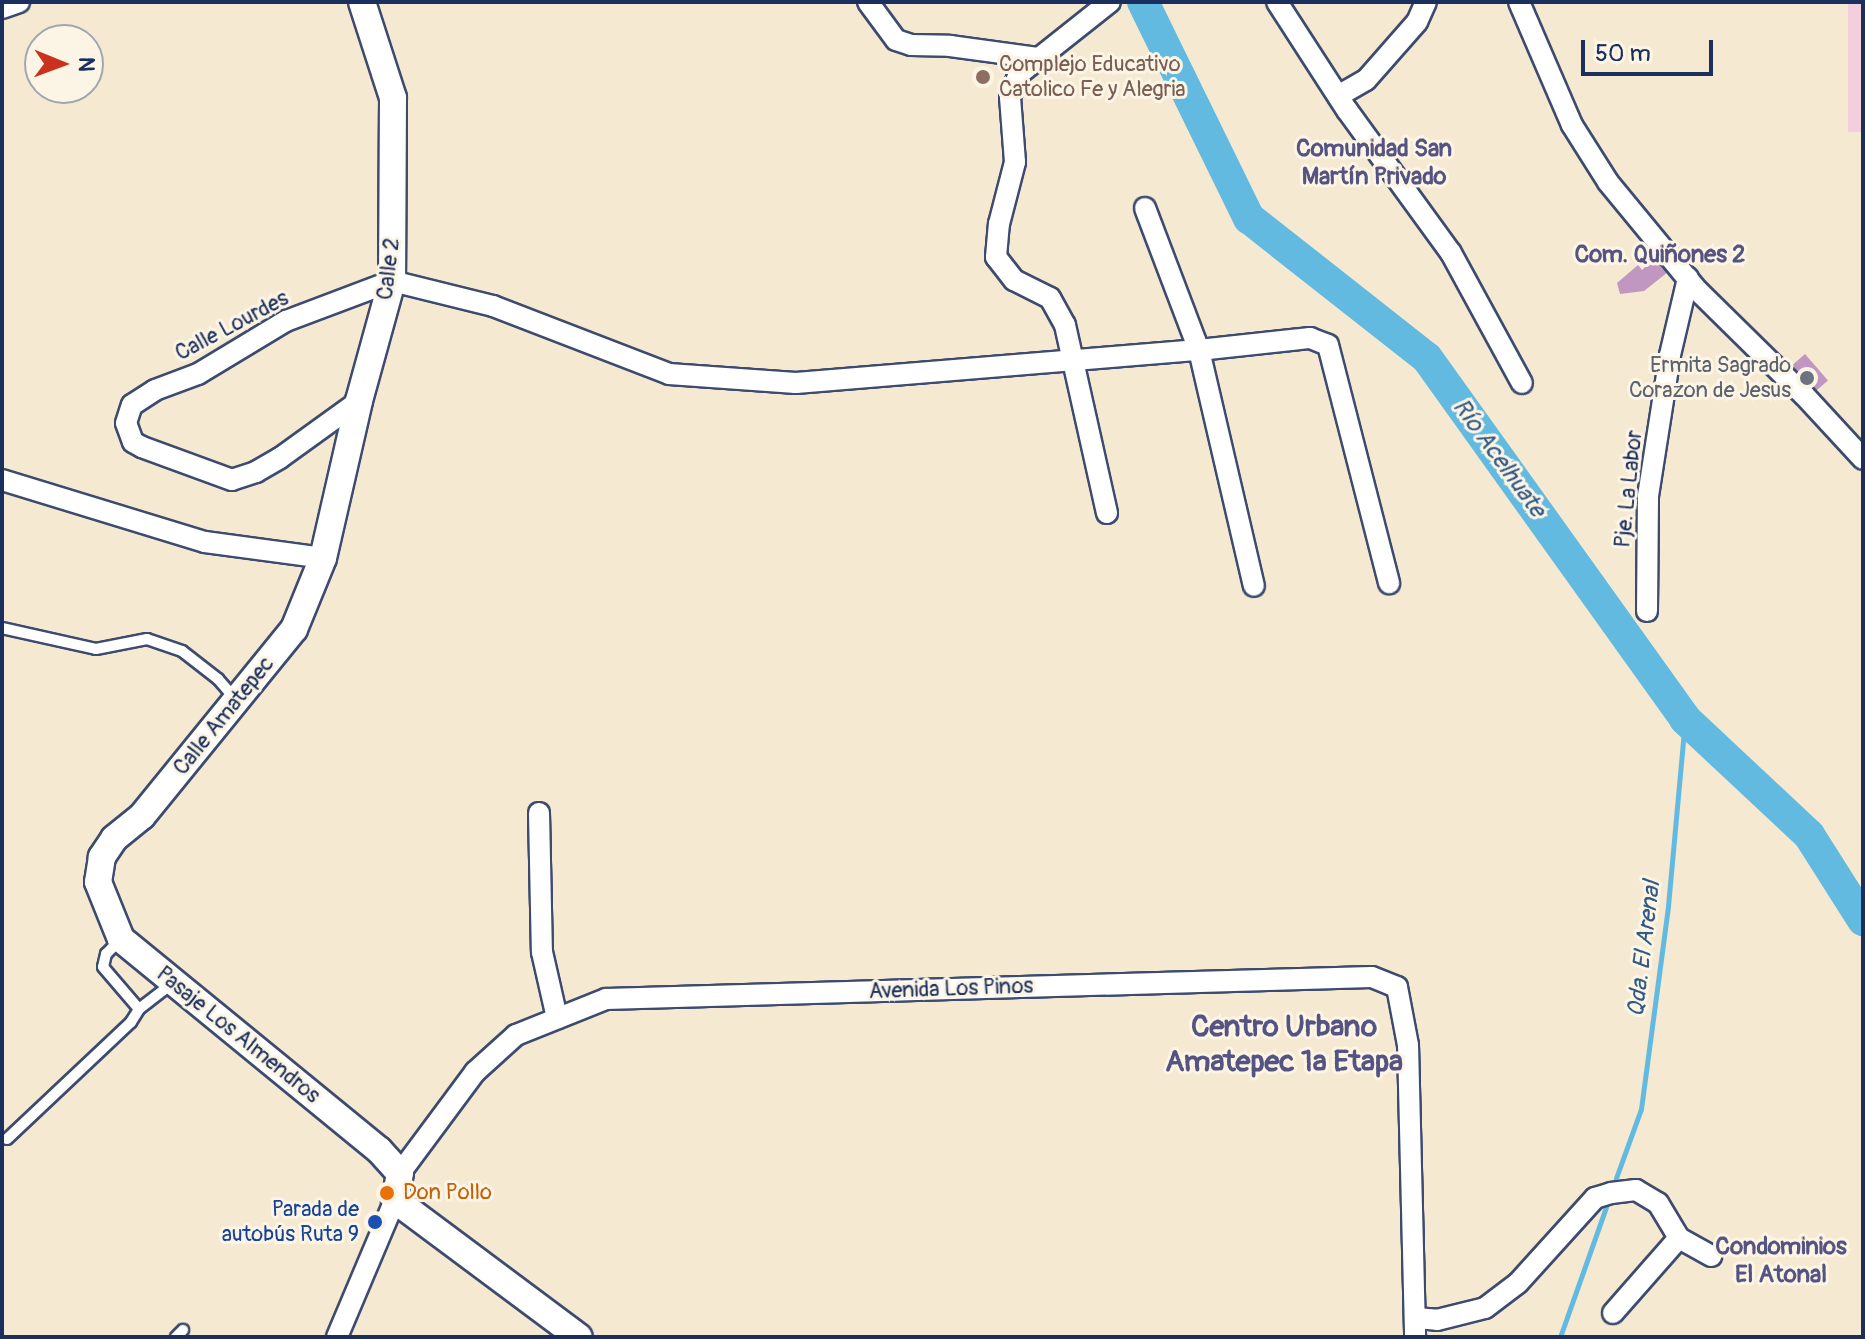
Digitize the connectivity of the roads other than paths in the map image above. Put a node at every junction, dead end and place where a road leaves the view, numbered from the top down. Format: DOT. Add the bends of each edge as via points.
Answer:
graph roads {
  1 [pos="19,2"];
  2 [pos="362,2"];
  3 [pos="868,2"];
  4 [pos="1110,2"];
  5 [pos="1277,2"];
  6 [pos="1426,2"];
  7 [pos="1519,2"];
  8 [pos="2,8"];
  9 [pos="1039,58"];
  10 [pos="1338,96"];
  11 [pos="1145,208"];
  12 [pos="1688,278"];
  13 [pos="392,281"];
  14 [pos="1199,350"];
  15 [pos="1072,358"];
  16 [pos="1522,383"];
  17 [pos="359,401"];
  18 [pos="1863,459"];
  19 [pos="2,480"];
  20 [pos="1107,513"];
  21 [pos="325,546"];
  22 [pos="1389,583"];
  23 [pos="1254,586"];
  24 [pos="1647,611"];
  25 [pos="2,628"];
  26 [pos="237,701"];
  27 [pos="539,813"];
  28 [pos="98,882"];
  29 [pos="121,939"];
  30 [pos="174,982"];
  31 [pos="139,1009"];
  32 [pos="557,1018"];
  33 [pos="7,1139"];
  34 [pos="400,1173"];
  35 [pos="395,1200"];
  36 [pos="1679,1238"];
  37 [pos="1711,1256"];
  38 [pos="1613,1313"];
  39 [pos="1416,1328"];
  40 [pos="337,1337"];
  41 [pos="579,1337"];
  1 -- 8 [label="street"];
  2 -- 13 [label="street, Calle 2" via="393,98"];
  3 -- 9 [label="street" via="896,40 911,45"];
  4 -- 9 [label="street"];
  5 -- 10 [label="street"];
  6 -- 10 [label="street" via="1417,22 1366,80"];
  7 -- 12 [label="street" via="1572,125 1608,182"];
  9 -- 15 [label="street" via="1019,74 1010,97 1015,162 996,257 1014,280 1050,298 1065,325"];
  10 -- 16 [label="street" via="1451,253"];
  11 -- 14 [label="street"];
  12 -- 18 [label="street"];
  12 -- 24 [label="street, Pje. La Labor" via="1648,496"];
  13 -- 15 [label="street" via="493,306 669,374 796,383"];
  13 -- 17 [label="street, Calle 2"];
  13 -- 17 [label="street, Calle Lourdes" via="286,321 198,374 140,399 126,423 133,442 232,480 280,458"];
  14 -- 15 [label="street"];
  14 -- 22 [label="street" via="1310,338 1328,345"];
  14 -- 23 [label="street"];
  15 -- 20 [label="street"];
  17 -- 21 [label="street, Calle 2"];
  19 -- 21 [label="street" via="205,542"];
  21 -- 26 [label="street, Calle Amatepec" via="294,629"];
  25 -- 26 [label="lane" via="96,649 147,639 182,651"];
  26 -- 28 [label="street, Calle Amatepec" via="142,816 114,839 102,857"];
  27 -- 32 [label="street" via="542,952"];
  28 -- 29 [label="street, Pasaje Los Almendros"];
  29 -- 30 [label="street, Pasaje Los Almendros"];
  29 -- 31 [label="lane" via="106,954 103,967"];
  30 -- 31 [label="lane"];
  30 -- 34 [label="street, Pasaje Los Almendros" via="379,1150"];
  31 -- 33 [label="lane"];
  32 -- 34 [label="street, Avenida Los Pinos" via="516,1035 475,1072"];
  32 -- 39 [label="street, Avenida Los Pinos" via="606,999 1372,977 1397,987 1408,1045"];
  34 -- 35 [label="street, Avenida Los Pinos"];
  35 -- 40 [label="street, Avenida Los Pinos"];
  35 -- 41 [label="street"];
  36 -- 37 [label="street"];
  36 -- 38 [label="street"];
  36 -- 39 [label="street" via="1658,1203 1636,1190 1595,1198 1518,1283 1485,1308"];
}
